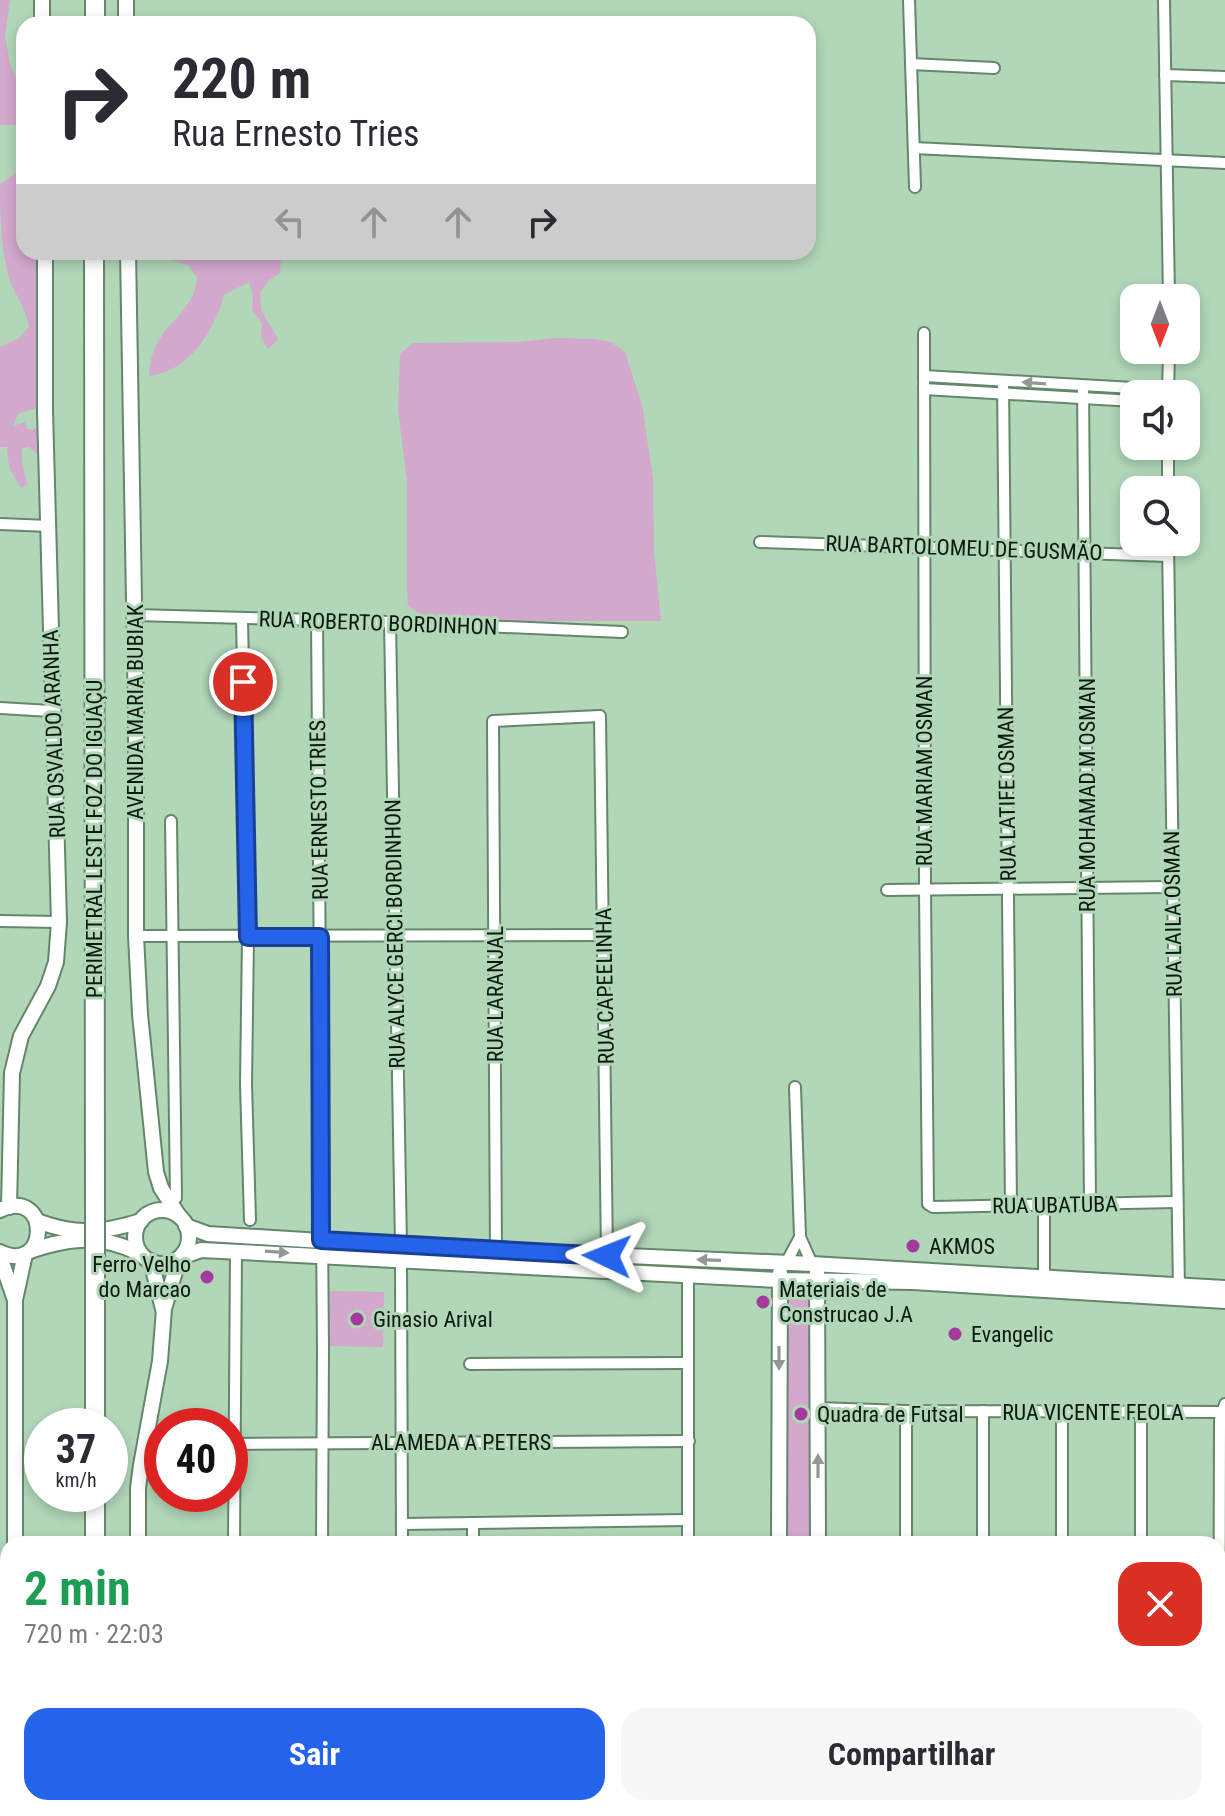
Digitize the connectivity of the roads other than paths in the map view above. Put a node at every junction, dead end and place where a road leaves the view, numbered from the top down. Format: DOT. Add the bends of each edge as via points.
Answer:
graph roads {
  1 [pos="909,0"];
  2 [pos="1164,0"];
  3 [pos="911,64"];
  4 [pos="994,68"];
  5 [pos="1165,75"];
  6 [pos="1225,77"];
  7 [pos="914,148"];
  8 [pos="1168,161"];
  9 [pos="1225,163"];
  10 [pos="915,187"];
  11 [pos="45,260"];
  12 [pos="94,260"];
  13 [pos="128,260"];
  14 [pos="1169,284"];
  15 [pos="924,333"];
  16 [pos="924,376"];
  17 [pos="1003,387"];
  18 [pos="924,389"];
  19 [pos="1083,392"];
  20 [pos="1120,392"];
  21 [pos="1120,399"];
  22 [pos="0,524"];
  23 [pos="49,526"];
  24 [pos="760,542"];
  25 [pos="924,546"];
  26 [pos="1004,549"];
  27 [pos="1085,552"];
  28 [pos="1120,554"];
  29 [pos="1168,556"];
  30 [pos="135,615"];
  31 [pos="242,618"];
  32 [pos="317,620"];
  33 [pos="390,622"];
  34 [pos="622,632"];
  35 [pos="0,708"];
  36 [pos="51,711"];
  37 [pos="493,721"];
  38 [pos="171,821"];
  39 [pos="1172,887"];
  40 [pos="1087,888"];
  41 [pos="1008,889"];
  42 [pos="887,890"];
  43 [pos="925,890"];
  44 [pos="0,921"];
  45 [pos="59,922"];
  46 [pos="605,935"];
  47 [pos="136,936"];
  48 [pos="394,936"];
  49 [pos="495,936"];
  50 [pos="172,937"];
  51 [pos="248,937"];
  52 [pos="320,937"];
  53 [pos="795,1087"];
  54 [pos="156,1172"];
  55 [pos="176,1198"];
  56 [pos="1176,1202"];
  57 [pos="1090,1204"];
  58 [pos="1044,1206"];
  59 [pos="933,1207"];
  60 [pos="1011,1207"];
  61 [pos="4,1208"];
  62 [pos="143,1219"];
  63 [pos="250,1220"];
  64 [pos="37,1221"];
  65 [pos="182,1221"];
  66 [pos="800,1237"];
  67 [pos="321,1248"];
  68 [pos="236,1250"];
  69 [pos="496,1251"];
  70 [pos="27,1252"];
  71 [pos="0,1254"];
  72 [pos="401,1254"];
  73 [pos="607,1256"];
  74 [pos="146,1258"];
  75 [pos="179,1258"];
  76 [pos="786,1263"];
  77 [pos="812,1264"];
  78 [pos="496,1267"];
  79 [pos="688,1275"];
  80 [pos="1044,1279"];
  81 [pos="778,1280"];
  82 [pos="818,1280"];
  83 [pos="1225,1288"];
  84 [pos="1179,1292"];
  85 [pos="15,1300"];
  86 [pos="1225,1301"];
  87 [pos="164,1309"];
  88 [pos="687,1363"];
  89 [pos="470,1364"];
  90 [pos="95,1408"];
  91 [pos="234,1408"];
  92 [pos="817,1408"];
  93 [pos="1224,1409"];
  94 [pos="906,1411"];
  95 [pos="983,1411"];
  96 [pos="1062,1411"];
  97 [pos="1141,1412"];
  98 [pos="689,1441"];
  99 [pos="402,1442"];
  100 [pos="248,1444"];
  101 [pos="323,1444"];
  102 [pos="95,1512"];
  103 [pos="234,1512"];
  104 [pos="687,1520"];
  105 [pos="473,1523"];
  106 [pos="402,1524"];
  107 [pos="15,1536"];
  108 [pos="95,1536"];
  109 [pos="138,1536"];
  110 [pos="234,1536"];
  111 [pos="322,1536"];
  112 [pos="402,1536"];
  113 [pos="473,1536"];
  114 [pos="688,1536"];
  115 [pos="779,1536"];
  116 [pos="818,1536"];
  117 [pos="906,1536"];
  118 [pos="983,1536"];
  119 [pos="1062,1536"];
  120 [pos="1141,1536"];
  121 [pos="1219,1536"];
  1 -- 3 [label="street"];
  2 -- 5 [label="street"];
  3 -- 4 [label="street"];
  3 -- 7 [label="street"];
  5 -- 6 [label="street"];
  5 -- 8 [label="street"];
  7 -- 8 [label="street"];
  7 -- 10 [label="street"];
  8 -- 9 [label="street"];
  8 -- 14 [label="street"];
  11 -- 23 [label="street, RUA OSVALDO ARANHA"];
  12 -- 90 [label="highway, PERIMETRAL LESTE FOZ DO IGUAÇU, bridge"];
  13 -- 30 [label="street, AVENIDA MARIA BUBIAK"];
  15 -- 16 [label="street, RUA MARIAM OSMAN"];
  16 -- 17 [label="street"];
  16 -- 18 [label="street, RUA MARIAM OSMAN"];
  17 -- 18 [label="street"];
  17 -- 19 [label="street"];
  17 -- 26 [label="street, RUA LATIFE OSMAN"];
  18 -- 25 [label="street, RUA MARIAM OSMAN"];
  19 -- 20 [label="street"];
  19 -- 21 [label="street"];
  19 -- 27 [label="street, RUA MOHAMAD M OSMAN"];
  22 -- 23 [label="street"];
  23 -- 36 [label="street, RUA OSVALDO ARANHA"];
  24 -- 25 [label="street, RUA BARTOLOMEU DE GUSMÃO"];
  25 -- 26 [label="street, RUA BARTOLOMEU DE GUSMÃO"];
  25 -- 43 [label="street, RUA MARIAM OSMAN"];
  26 -- 27 [label="street, RUA BARTOLOMEU DE GUSMÃO"];
  26 -- 41 [label="street, RUA LATIFE OSMAN"];
  27 -- 28 [label="street, RUA BARTOLOMEU DE GUSMÃO"];
  27 -- 40 [label="street, RUA MOHAMAD M OSMAN"];
  29 -- 39 [label="street, RUA LAILA OSMAN"];
  30 -- 31 [label="street, RUA ROBERTO BORDINHON"];
  30 -- 47 [label="street, AVENIDA MARIA BUBIAK"];
  31 -- 32 [label="street, RUA ROBERTO BORDINHON"];
  31 -- 51 [label="street"];
  32 -- 33 [label="street, RUA ROBERTO BORDINHON"];
  32 -- 52 [label="street, RUA ERNESTO TRIES"];
  33 -- 34 [label="street, RUA ROBERTO BORDINHON"];
  33 -- 48 [label="street, RUA ALYCE GERCI BORDINHON"];
  35 -- 36 [label="street"];
  36 -- 45 [label="street, RUA OSVALDO ARANHA"];
  37 -- 46 [label="street, RUA CAPEELINHA" via="600,716"];
  37 -- 49 [label="street, RUA LARANJAL"];
  38 -- 50 [label="street"];
  39 -- 40 [label="street"];
  39 -- 56 [label="street, RUA LAILA OSMAN"];
  40 -- 41 [label="street"];
  40 -- 57 [label="street, RUA MOHAMAD M OSMAN"];
  41 -- 43 [label="street"];
  41 -- 60 [label="street, RUA LATIFE OSMAN"];
  42 -- 43 [label="street"];
  43 -- 59 [label="street, RUA MARIAM OSMAN" via="927,1198"];
  44 -- 45 [label="street"];
  45 -- 61 [label="street, RUA OSVALDO ARANHA" via="56,962 21,1036 12,1073"];
  46 -- 49 [label="street"];
  46 -- 73 [label="street, RUA CAPEELINHA"];
  47 -- 50 [label="street"];
  47 -- 54 [label="street, AVENIDA MARIA BUBIAK"];
  48 -- 49 [label="street"];
  48 -- 52 [label="street"];
  48 -- 72 [label="street, RUA ALYCE GERCI BORDINHON"];
  49 -- 69 [label="street, RUA LARANJAL"];
  50 -- 51 [label="street"];
  50 -- 55 [label="street"];
  51 -- 52 [label="street"];
  51 -- 63 [label="street"];
  52 -- 67 [label="street, RUA ERNESTO TRIES"];
  53 -- 66 [label="street"];
  54 -- 62 [label="street, AVENIDA MARIA BUBIAK"];
  54 -- 65 [label="street, AVENIDA MARIA BUBIAK"];
  56 -- 57 [label="street, RUA UBATUBA"];
  56 -- 84 [label="street, RUA LAILA OSMAN"];
  57 -- 58 [label="street, RUA UBATUBA"];
  58 -- 60 [label="street, RUA UBATUBA"];
  58 -- 80 [label="street"];
  59 -- 60 [label="street, RUA UBATUBA"];
  61 -- 64 [label="street" via="25,1209"];
  62 -- 64 [label="street" via="92,1232"];
  62 -- 65 [label="street" via="162,1211"];
  62 -- 74 [label="street" via="135,1237"];
  64 -- 70 [label="street" via="39,1237"];
  65 -- 67 [label="street" via="208,1234"];
  65 -- 75 [label="street" via="188,1243"];
  66 -- 76 [label="street"];
  66 -- 77 [label="street"];
  68 -- 67 [label="street, one-way"];
  67 -- 72 [label="street"];
  67 -- 101 [label="street, RUA ERNESTO TRIES"];
  68 -- 75 [label="street" via="201,1250"];
  68 -- 91 [label="street"];
  69 -- 72 [label="street"];
  69 -- 73 [label="street"];
  69 -- 78 [label="street, RUA LARANJAL"];
  70 -- 71 [label="street"];
  70 -- 74 [label="street" via="62,1241 102,1240"];
  70 -- 85 [label="street"];
  71 -- 85 [label="street"];
  72 -- 78 [label="street"];
  72 -- 99 [label="street, RUA ALYCE GERCI BORDINHON"];
  76 -- 73 [label="street, one-way"];
  74 -- 75 [label="street" via="162,1264"];
  74 -- 87 [label="street"];
  75 -- 87 [label="street"];
  76 -- 77 [label="street"];
  76 -- 81 [label="street"];
  77 -- 80 [label="street"];
  77 -- 82 [label="street"];
  78 -- 79 [label="street"];
  79 -- 81 [label="street"];
  79 -- 88 [label="street"];
  80 -- 84 [label="street"];
  81 -- 82 [label="street"];
  81 -- 115 [label="street, one-way"];
  82 -- 84 [label="street"];
  82 -- 92 [label="street"];
  83 -- 84 [label="street"];
  84 -- 86 [label="street"];
  85 -- 107 [label="street"];
  87 -- 109 [label="street" via="138,1488"];
  88 -- 89 [label="street"];
  88 -- 98 [label="street"];
  92 -- 94 [label="street, RUA VICENTE FEOLA"];
  116 -- 92 [label="street, one-way"];
  93 -- 97 [label="street, RUA VICENTE FEOLA"];
  93 -- 121 [label="street"];
  94 -- 95 [label="street, RUA VICENTE FEOLA"];
  94 -- 117 [label="street"];
  95 -- 96 [label="street, RUA VICENTE FEOLA"];
  95 -- 118 [label="street"];
  96 -- 97 [label="street, RUA VICENTE FEOLA"];
  96 -- 119 [label="street"];
  97 -- 120 [label="street"];
  98 -- 99 [label="street, ALAMEDA A PETERS"];
  98 -- 104 [label="street"];
  99 -- 101 [label="street, ALAMEDA A PETERS"];
  99 -- 106 [label="street, RUA ALYCE GERCI BORDINHON"];
  100 -- 101 [label="street, ALAMEDA A PETERS"];
  101 -- 111 [label="street, RUA ERNESTO TRIES"];
  102 -- 108 [label="highway"];
  103 -- 110 [label="street"];
  104 -- 105 [label="street"];
  104 -- 114 [label="street"];
  105 -- 106 [label="street"];
  105 -- 113 [label="street"];
  106 -- 112 [label="street, RUA ALYCE GERCI BORDINHON"];
}
